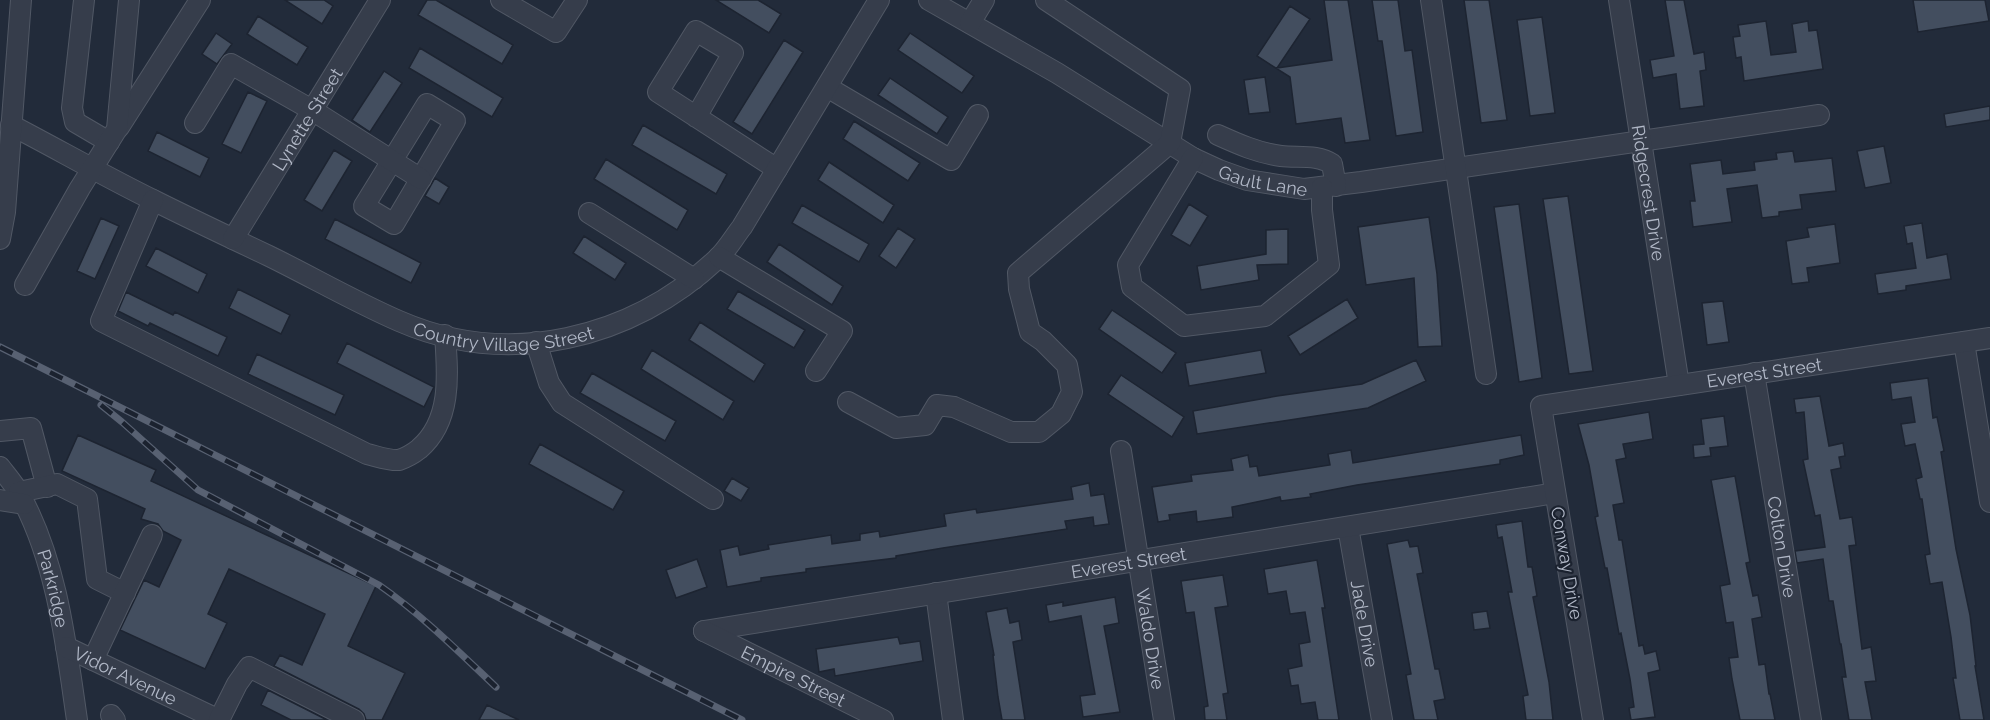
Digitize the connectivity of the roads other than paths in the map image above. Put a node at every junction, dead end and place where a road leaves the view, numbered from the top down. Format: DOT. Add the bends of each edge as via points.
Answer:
graph roads {
  1 [pos="21,0"];
  2 [pos="84,0"];
  3 [pos="129,0"];
  4 [pos="200,0"];
  5 [pos="380,0"];
  6 [pos="501,0"];
  7 [pos="577,0"];
  8 [pos="879,0"];
  9 [pos="929,0"];
  10 [pos="984,0"];
  11 [pos="1046,0"];
  12 [pos="1431,0"];
  13 [pos="1619,0"];
  14 [pos="526,6"];
  15 [pos="970,22"];
  16 [pos="826,87"];
  17 [pos="312,110"];
  18 [pos="978,115"];
  19 [pos="1819,115"];
  20 [pos="696,117"];
  21 [pos="195,123"];
  22 [pos="10,125"];
  23 [pos="1218,135"];
  24 [pos="113,136"];
  25 [pos="1641,142"];
  26 [pos="1170,143"];
  27 [pos="1193,158"];
  28 [pos="392,161"];
  29 [pos="93,168"];
  30 [pos="1456,168"];
  31 [pos="777,169"];
  32 [pos="421,179"];
  33 [pos="1329,187"];
  34 [pos="153,200"];
  35 [pos="589,213"];
  36 [pos="0,238"];
  37 [pos="233,239"];
  38 [pos="719,257"];
  39 [pos="694,279"];
  40 [pos="25,285"];
  41 [pos="445,335"];
  42 [pos="1990,338"];
  43 [pos="536,342"];
  44 [pos="1964,342"];
  45 [pos="816,370"];
  46 [pos="1754,373"];
  47 [pos="1486,375"];
  48 [pos="1679,385"];
  49 [pos="848,402"];
  50 [pos="1541,406"];
  51 [pos="0,432"];
  52 [pos="1121,451"];
  53 [pos="0,467"];
  54 [pos="46,486"];
  55 [pos="1555,493"];
  56 [pos="21,498"];
  57 [pos="713,499"];
  58 [pos="0,500"];
  59 [pos="1990,502"];
  60 [pos="1348,526"];
  61 [pos="152,535"];
  62 [pos="1138,561"];
  63 [pos="125,593"];
  64 [pos="936,593"];
  65 [pos="704,631"];
  66 [pos="66,646"];
  67 [pos="93,660"];
  68 [pos="77,720"];
  69 [pos="219,720"];
  70 [pos="354,720"];
  71 [pos="883,720"];
  72 [pos="953,720"];
  73 [pos="1164,720"];
  74 [pos="1382,720"];
  75 [pos="1593,720"];
  76 [pos="1811,720"];
  1 -- 22 [label="street"];
  2 -- 24 [label="street" via="72,108 75,122"];
  3 -- 24 [label="street"];
  4 -- 24 [label="street"];
  5 -- 17 [label="street, Lynette Street"];
  6 -- 14 [label="street"];
  7 -- 14 [label="street" via="556,32"];
  8 -- 16 [label="street, Country Village Street"];
  9 -- 15 [label="street, Gault Lane"];
  10 -- 15 [label="street"];
  11 -- 26 [label="street" via="1180,89"];
  12 -- 30 [label="street"];
  13 -- 25 [label="street, Ridgecrest Drive"];
  15 -- 26 [label="street, Gault Lane"];
  16 -- 18 [label="street" via="951,160"];
  16 -- 31 [label="street, Country Village Street"];
  17 -- 21 [label="street" via="231,64"];
  17 -- 28 [label="street"];
  17 -- 37 [label="street, Lynette Street"];
  19 -- 25 [label="street, Gault Lane"];
  20 -- 31 [label="street"];
  22 -- 29 [label="street, Country Village Street"];
  22 -- 36 [label="street"];
  23 -- 33 [label="street" via="1280,156 1324,159 1332,164"];
  24 -- 29 [label="street"];
  25 -- 30 [label="street, Gault Lane"];
  25 -- 48 [label="street, Ridgecrest Drive"];
  26 -- 27 [label="street, Gault Lane"];
  26 -- 49 [label="street" via="1018,273 1030,332 1067,365 1072,392 1061,414 1039,432 1011,432 954,407 937,405 925,425 896,428"];
  27 -- 33 [label="street, Gault Lane" via="1247,180 1304,189"];
  27 -- 33 [label="street" via="1128,265 1132,287 1185,326 1264,316 1329,265 1322,210"];
  28 -- 32 [label="street"];
  28 -- 32 [label="street" via="364,206 394,224"];
  28 -- 32 [label="street" via="427,104 455,121"];
  29 -- 34 [label="street, Country Village Street"];
  29 -- 40 [label="street"];
  30 -- 33 [label="street, Gault Lane"];
  30 -- 47 [label="street"];
  31 -- 38 [label="street, Country Village Street"];
  34 -- 37 [label="street, Country Village Street"];
  34 -- 41 [label="street" via="101,321 367,454 398,460 416,452 432,438 442,416 448,375"];
  35 -- 39 [label="street"];
  37 -- 41 [label="street, Country Village Street" via="399,321"];
  38 -- 39 [label="street, Country Village Street"];
  38 -- 45 [label="street" via="842,331"];
  39 -- 43 [label="street, Country Village Street" via="655,306 622,322 573,337"];
  41 -- 43 [label="street, Country Village Street" via="498,344"];
  42 -- 44 [label="street, Everest Street"];
  43 -- 57 [label="street" via="549,383 562,403"];
  44 -- 46 [label="street, Everest Street"];
  44 -- 59 [label="street"];
  46 -- 48 [label="street, Everest Street"];
  46 -- 76 [label="street, Colton Drive"];
  48 -- 50 [label="street, Everest Street"];
  50 -- 55 [label="street, Conway Drive"];
  51 -- 54 [label="street" via="31,428"];
  52 -- 62 [label="street, Waldo Drive"];
  53 -- 56 [label="street, Parkridge"];
  54 -- 56 [label="street"];
  54 -- 63 [label="street" via="57,484 87,499 97,579"];
  55 -- 60 [label="street, Everest Street"];
  55 -- 75 [label="street, Conway Drive"];
  56 -- 58 [label="street"];
  56 -- 66 [label="street, Parkridge" via="47,559"];
  60 -- 62 [label="street, Everest Street"];
  60 -- 74 [label="street, Jade Drive"];
  61 -- 63 [label="street"];
  62 -- 64 [label="street, Everest Street"];
  62 -- 73 [label="street, Waldo Drive"];
  63 -- 67 [label="street"];
  64 -- 65 [label="street, Everest Street"];
  64 -- 72 [label="street"];
  65 -- 71 [label="street, Empire Street"];
  66 -- 67 [label="street, Vidor Avenue"];
  66 -- 68 [label="street, Parkridge"];
  67 -- 69 [label="street, Vidor Avenue"];
  69 -- 70 [label="street" via="249,667"];
}
